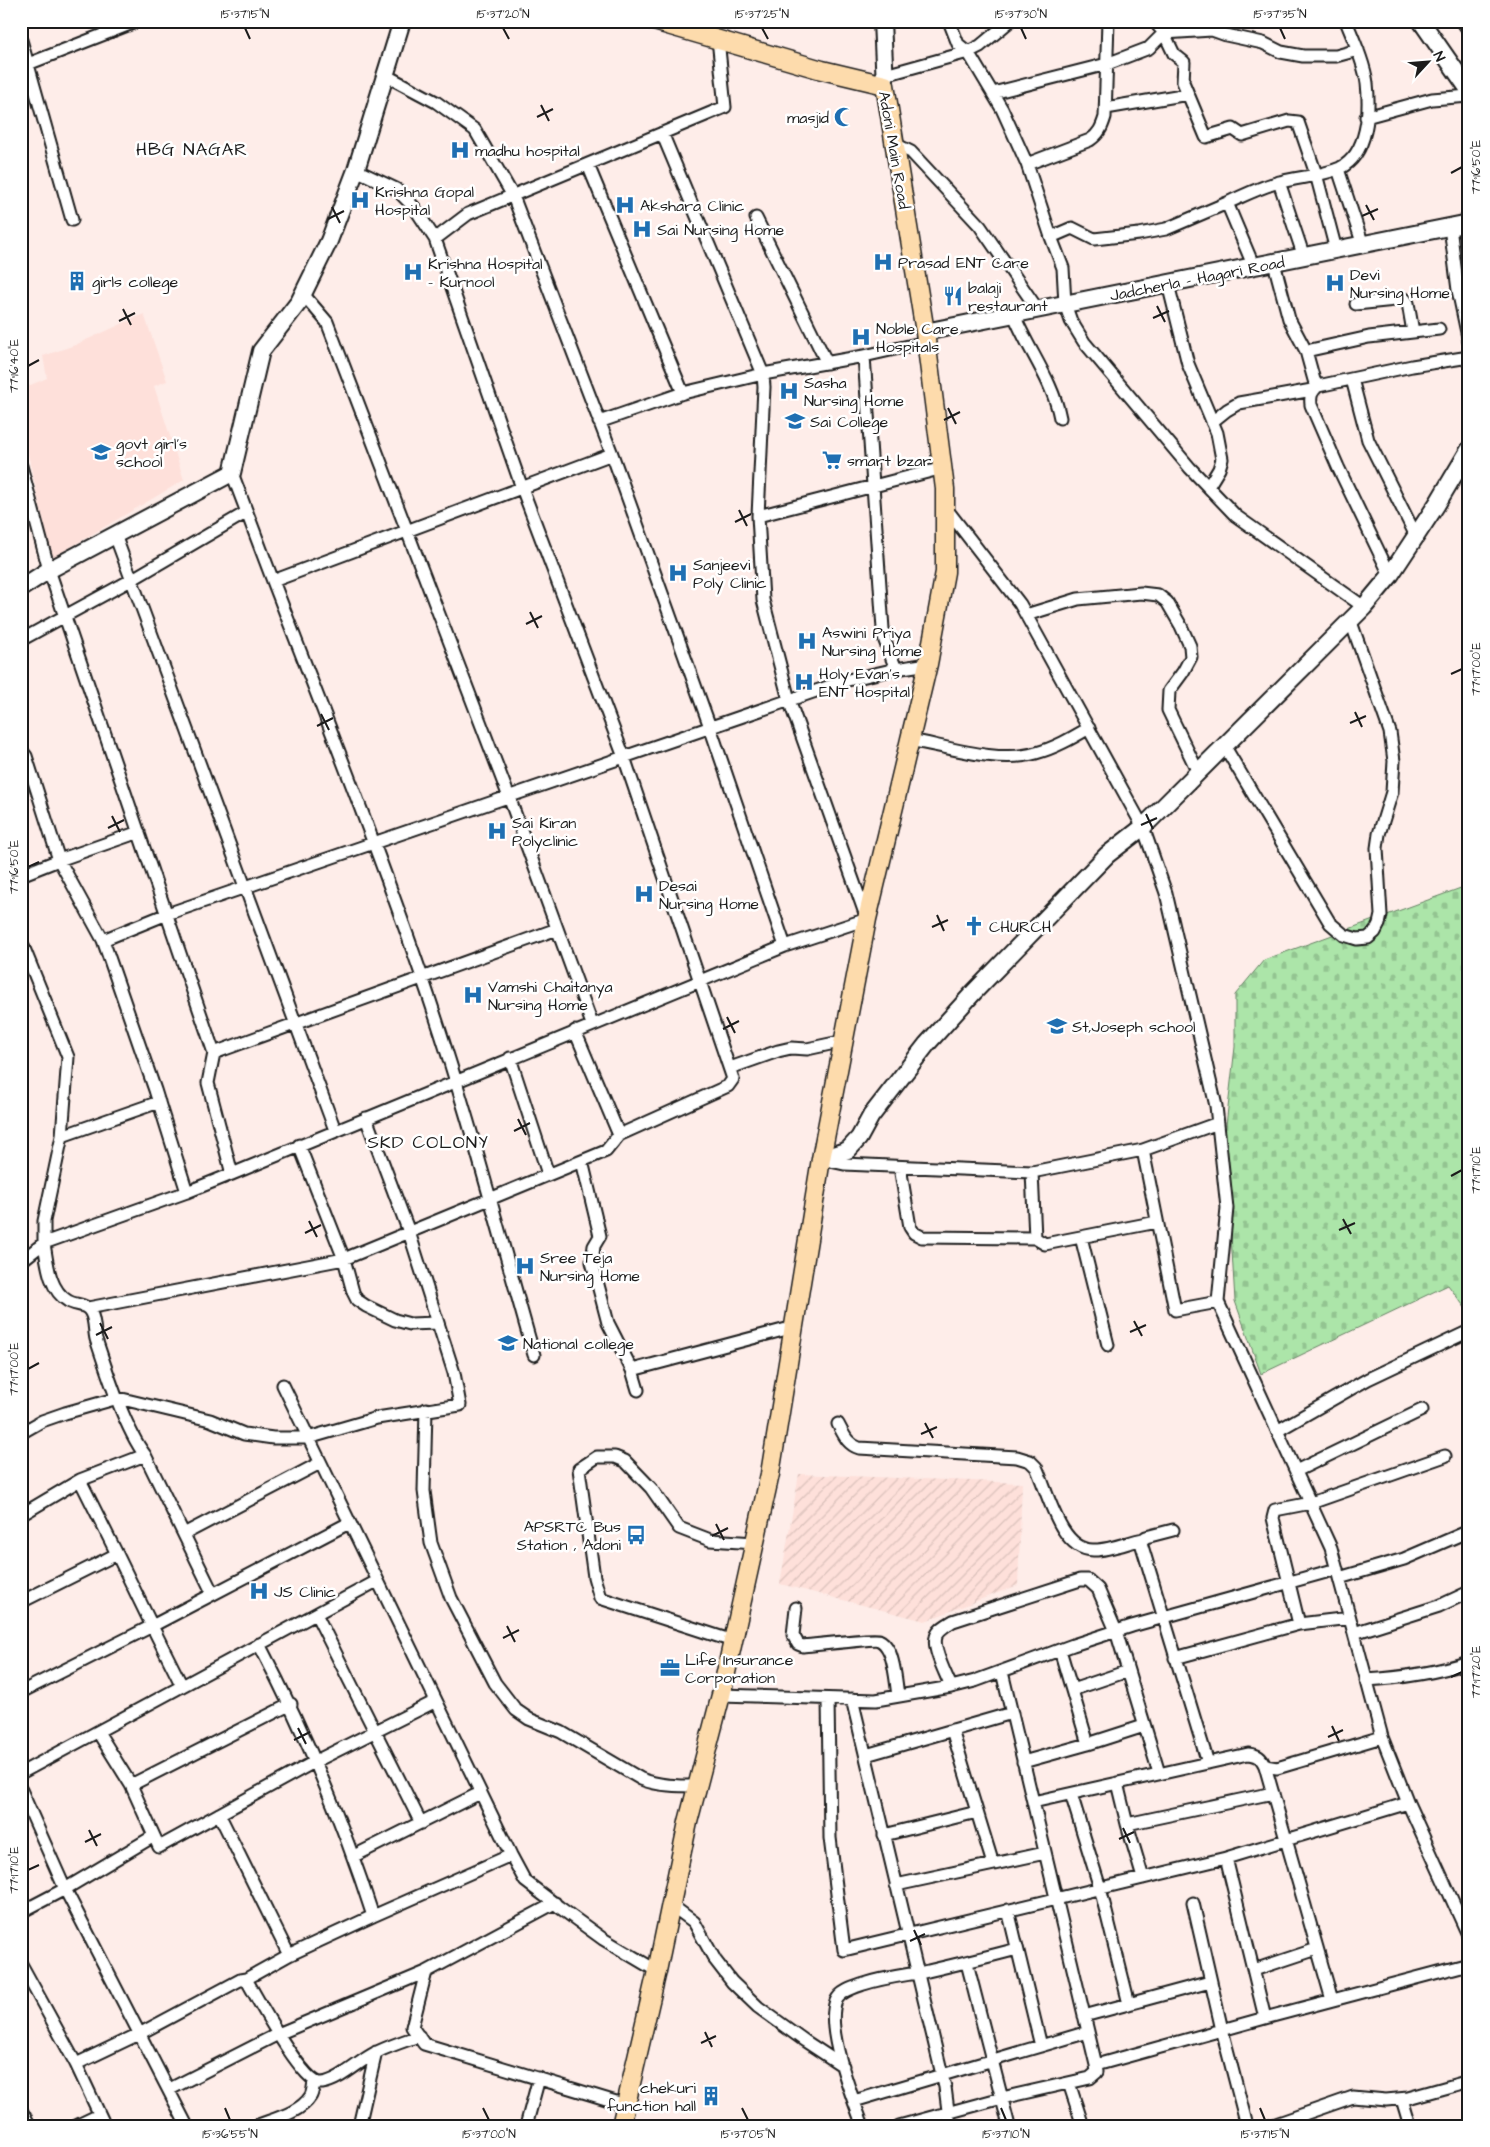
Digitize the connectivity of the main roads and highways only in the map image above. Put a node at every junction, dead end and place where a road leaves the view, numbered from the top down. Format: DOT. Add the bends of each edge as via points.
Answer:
graph roads {
  1 [pos="654,21"];
  2 [pos="621,2126"];
  1 -- 2 [label="main road, Adoni Main Road" via="822,70 885,80 926,337 943,468 945,572 928,664 868,919 821,1159 770,1474"];
}
